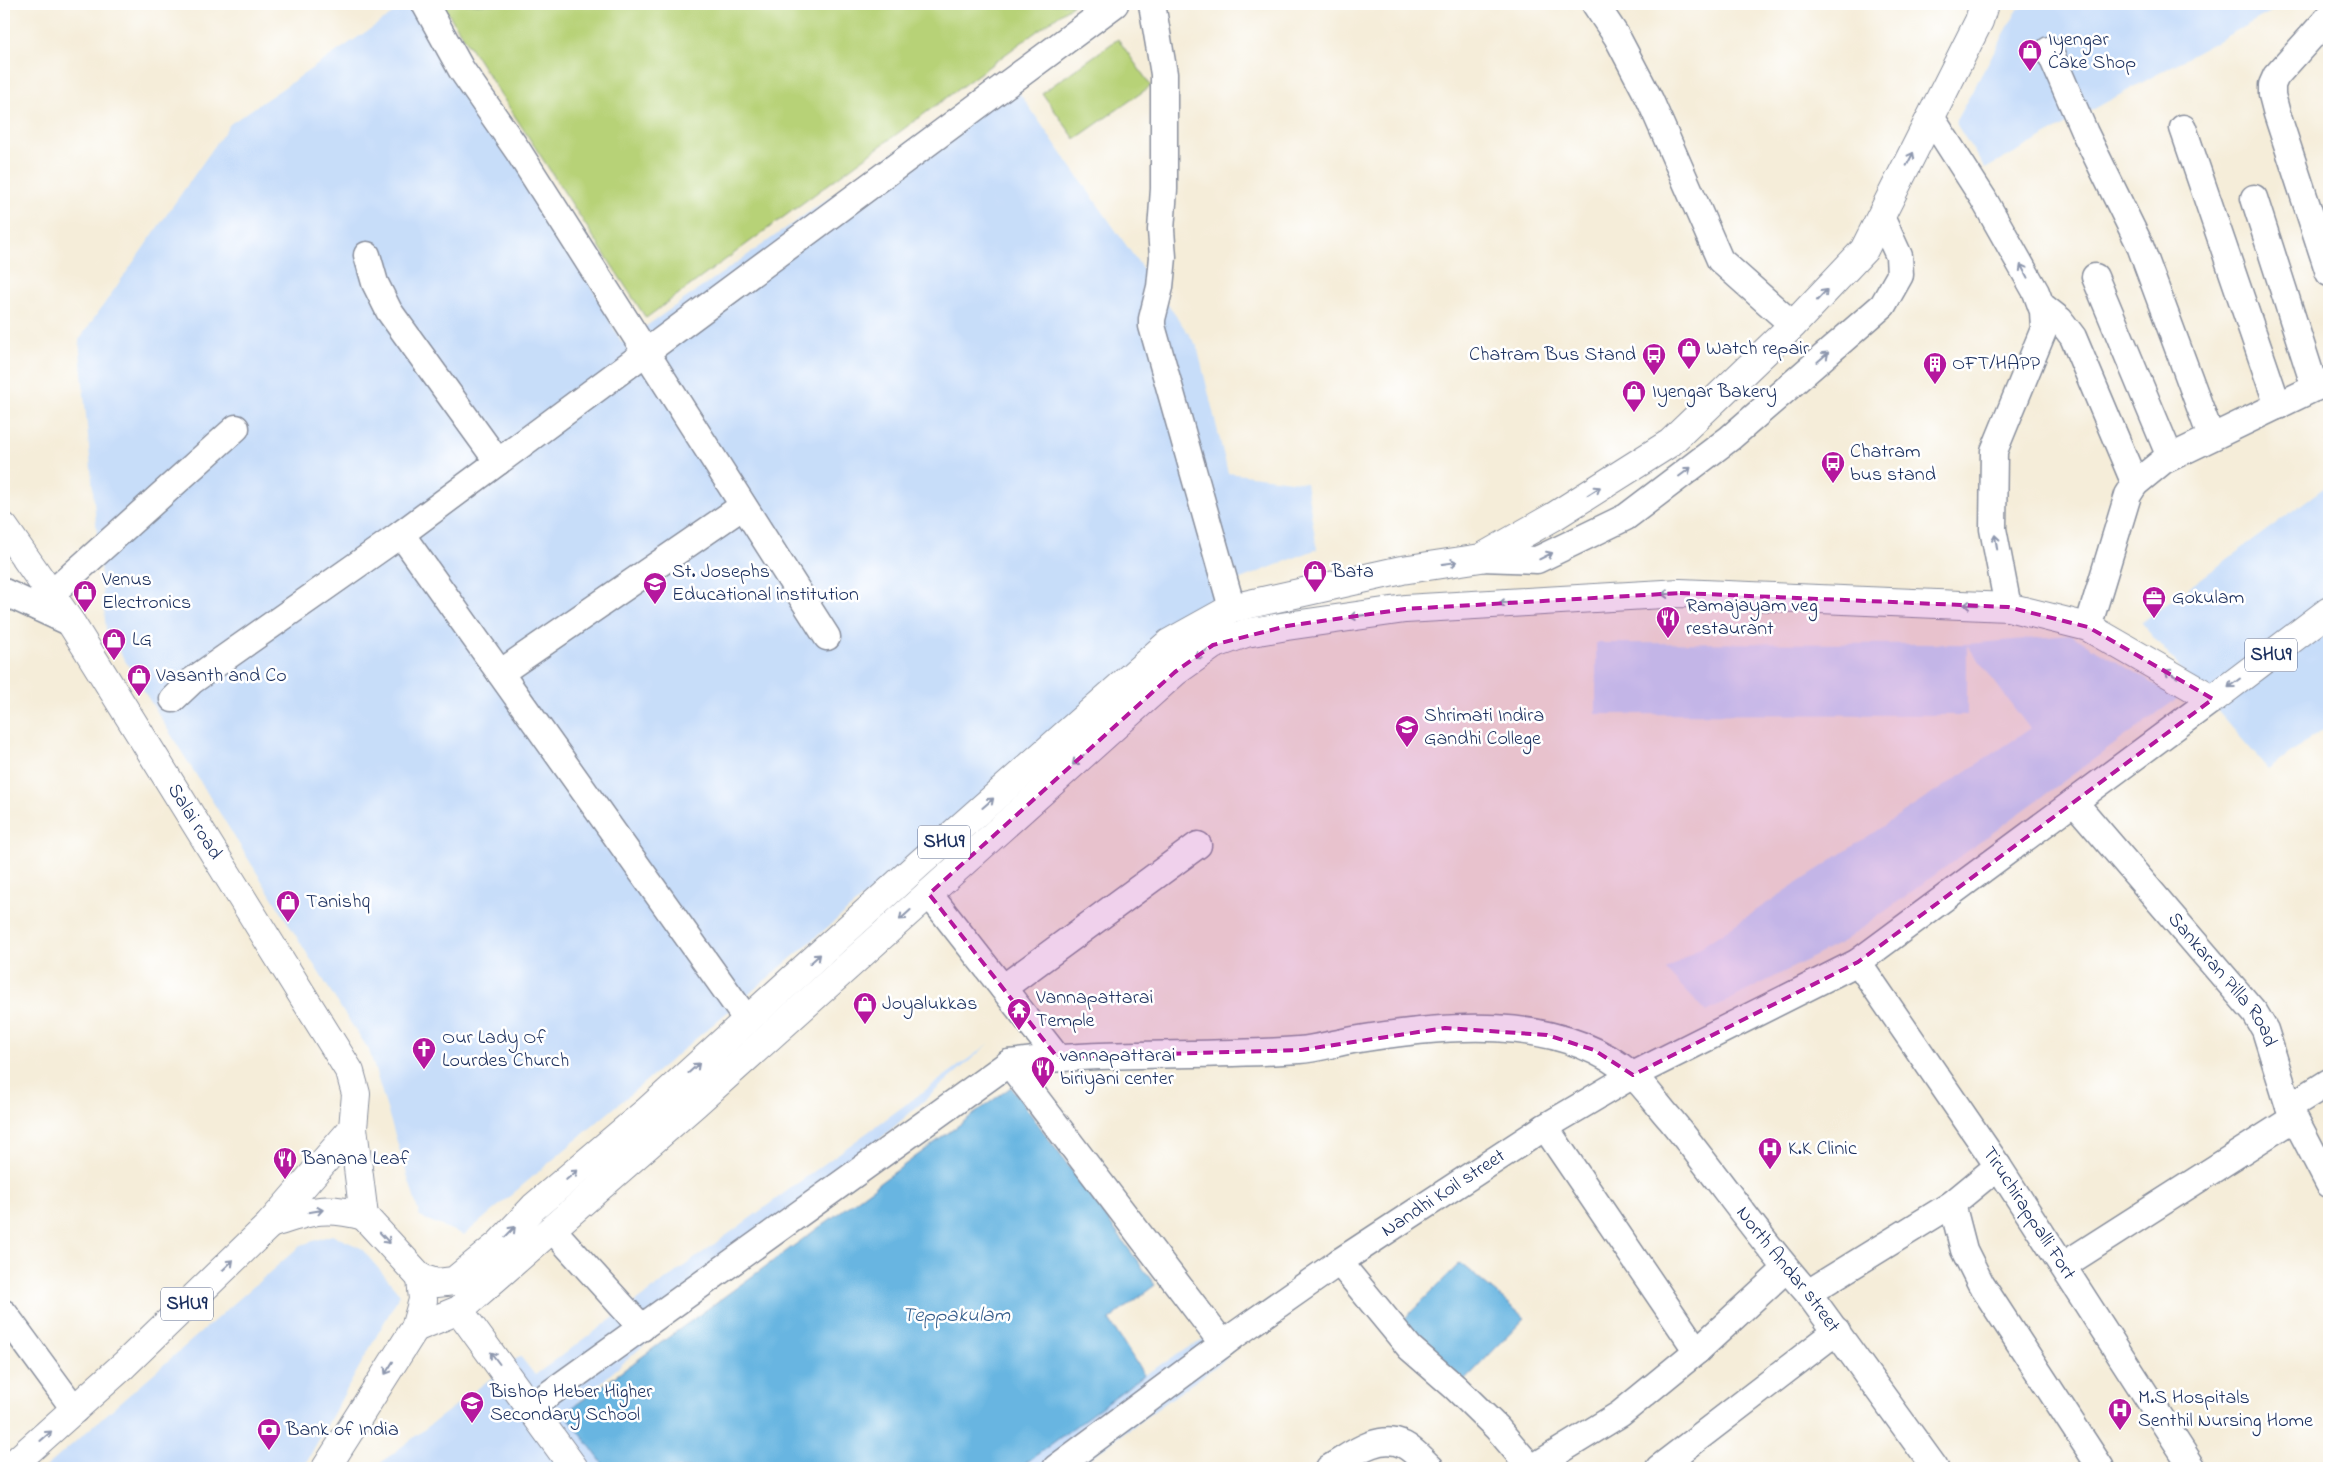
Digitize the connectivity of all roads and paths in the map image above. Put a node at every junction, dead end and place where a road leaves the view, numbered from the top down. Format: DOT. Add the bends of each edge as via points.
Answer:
graph roads {
  1 [pos="425,4"];
  2 [pos="1115,4"];
  3 [pos="1152,4"];
  4 [pos="1595,4"];
  5 [pos="1986,10"];
  6 [pos="2329,17"];
  7 [pos="2049,50"];
  8 [pos="1931,117"];
  9 [pos="2183,128"];
  10 [pos="2254,198"];
  11 [pos="1881,217"];
  12 [pos="367,255"];
  13 [pos="2329,273"];
  14 [pos="2095,277"];
  15 [pos="2041,305"];
  16 [pos="1793,325"];
  17 [pos="647,352"];
  18 [pos="2322,385"];
  19 [pos="2278,406"];
  20 [pos="236,428"];
  21 [pos="2211,437"];
  22 [pos="2170,457"];
  23 [pos="498,462"];
  24 [pos="2135,484"];
  25 [pos="743,506"];
  26 [pos="4,527"];
  27 [pos="401,534"];
  28 [pos="1481,558"];
  29 [pos="1402,570"];
  30 [pos="4,592"];
  31 [pos="52,594"];
  32 [pos="2008,607"];
  33 [pos="1232,608"];
  34 [pos="1405,609"];
  35 [pos="2329,611"];
  36 [pos="71,623"];
  37 [pos="2088,627"];
  38 [pos="827,637"];
  39 [pos="500,673"];
  40 [pos="173,699"];
  41 [pos="2213,699"];
  42 [pos="2074,802"];
  43 [pos="1198,845"];
  44 [pos="929,894"];
  45 [pos="1858,962"];
  46 [pos="1003,988"];
  47 [pos="747,1020"];
  48 [pos="1057,1057"];
  49 [pos="1009,1063"];
  50 [pos="1633,1075"];
  51 [pos="2329,1082"];
  52 [pos="2292,1113"];
  53 [pos="1545,1127"];
  54 [pos="353,1128"];
  55 [pos="1998,1166"];
  56 [pos="2329,1184"];
  57 [pos="1952,1204"];
  58 [pos="364,1216"];
  59 [pos="270,1224"];
  60 [pos="552,1229"];
  61 [pos="1339,1262"];
  62 [pos="2064,1265"];
  63 [pos="1786,1269"];
  64 [pos="421,1278"];
  65 [pos="1808,1293"];
  66 [pos="459,1310"];
  67 [pos="4,1313"];
  68 [pos="415,1328"];
  69 [pos="642,1328"];
  70 [pos="1837,1331"];
  71 [pos="1223,1344"];
  72 [pos="1697,1351"];
  73 [pos="531,1407"];
  74 [pos="75,1410"];
  75 [pos="9,1468"];
  76 [pos="326,1468"];
  77 [pos="574,1468"];
  78 [pos="1056,1468"];
  79 [pos="1329,1468"];
  80 [pos="1431,1468"];
  81 [pos="1531,1468"];
  82 [pos="1659,1468"];
  83 [pos="1935,1468"];
  84 [pos="2101,1468"];
  85 [pos="2193,1468"];
  1 -- 17 [label="street" via="461,69 518,151"];
  2 -- 17 [label="street"];
  3 -- 33 [label="street" via="1164,74 1164,189 1163,257 1152,326"];
  4 -- 16 [label="street" via="1617,36 1650,100 1720,260"];
  5 -- 8 [label="main road"];
  6 -- 13 [label="street" via="2276,76 2272,85 2276,114"];
  7 -- 21 [label="street" via="2085,133 2139,242"];
  11 -- 8 [label="main road, one-way"];
  15 -- 8 [label="street, one-way" via="1983,198"];
  9 -- 19 [label="street"];
  10 -- 18 [label="street"];
  16 -- 11 [label="main road, one-way" via="1864,250"];
  28 -- 11 [label="street, one-way" via="1537,560 1626,517 1730,438 1883,305 1900,274 1899,256"];
  12 -- 23 [label="street" via="375,283 390,311"];
  14 -- 22 [label="street"];
  15 -- 24 [label="street" via="2060,320 2073,337"];
  32 -- 15 [label="street, one-way" via="1994,529 1994,451 2044,329"];
  28 -- 16 [label="main road, one-way" via="1670,443"];
  17 -- 23 [label="street"];
  17 -- 25 [label="street"];
  18 -- 19 [label="street"];
  19 -- 21 [label="street"];
  20 -- 31 [label="street"];
  21 -- 22 [label="street"];
  22 -- 24 [label="street"];
  23 -- 27 [label="street"];
  24 -- 37 [label="street" via="2128,495"];
  25 -- 38 [label="street"];
  25 -- 39 [label="street"];
  26 -- 31 [label="main road, Salai road"];
  27 -- 39 [label="street"];
  27 -- 40 [label="street" via="192,681"];
  29 -- 28 [label="main road, one-way"];
  29 -- 33 [label="main road, SHU9"];
  29 -- 34 [label="main road"];
  30 -- 36 [label="street"];
  31 -- 36 [label="main road, Salai road"];
  32 -- 34 [label="main road, SHU9, one-way" via="1680,593"];
  32 -- 37 [label="main road, SHU9"];
  47 -- 33 [label="main road, SHU9, one-way" via="1169,644"];
  34 -- 44 [label="main road, SHU9, one-way" via="1278,627 1246,633 1213,645 1175,672"];
  35 -- 41 [label="main road, SHU9, one-way"];
  36 -- 54 [label="main road, Salai road" via="350,1072 356,1094"];
  41 -- 37 [label="main road, SHU9, one-way"];
  39 -- 47 [label="street"];
  41 -- 42 [label="street, Nandhi Koil street"];
  42 -- 45 [label="street, Nandhi Koil street"];
  42 -- 52 [label="street, Sankaran Pilla Road" via="2255,1013 2265,1030"];
  43 -- 46 [label="street"];
  44 -- 46 [label="street"];
  44 -- 60 [label="main road, SHU9, one-way"];
  45 -- 50 [label="street, Nandhi Koil street"];
  45 -- 55 [label="street, Tiruchirappalli Fort"];
  46 -- 48 [label="street"];
  64 -- 47 [label="main road, SHU9, one-way" via="437,1283 454,1281"];
  48 -- 49 [label="street, North Andar street"];
  48 -- 50 [label="street, North Andar street" via="1300,1050 1454,1028 1547,1035 1594,1050"];
  49 -- 69 [label="street"];
  49 -- 71 [label="street"];
  50 -- 53 [label="street, Nandhi Koil street"];
  50 -- 63 [label="street, North Andar street"];
  51 -- 52 [label="street"];
  52 -- 56 [label="street, Sankaran Pilla Road"];
  52 -- 62 [label="street"];
  53 -- 61 [label="street, Nandhi Koil street"];
  53 -- 72 [label="street"];
  54 -- 58 [label="main road, Salai road"];
  54 -- 59 [label="main road, SHU9"];
  55 -- 57 [label="street"];
  55 -- 62 [label="street, Tiruchirappalli Fort"];
  57 -- 65 [label="street"];
  57 -- 84 [label="street" via="1964,1250 1980,1284"];
  59 -- 58 [label="main road, SHU9, one-way" via="319,1209 342,1210"];
  58 -- 64 [label="main road, one-way"];
  74 -- 59 [label="main road, SHU9, one-way"];
  60 -- 66 [label="main road, SHU9"];
  60 -- 69 [label="street"];
  61 -- 71 [label="street, Nandhi Koil street"];
  61 -- 81 [label="street" via="1410,1348 1463,1394"];
  62 -- 85 [label="street, Tiruchirappalli Fort"];
  63 -- 65 [label="street, North Andar street"];
  63 -- 72 [label="street"];
  64 -- 68 [label="main road" via="423,1300"];
  65 -- 70 [label="street, North Andar street"];
  66 -- 68 [label="main road, SHU9"];
  73 -- 66 [label="main road, one-way"];
  67 -- 74 [label="street"];
  68 -- 76 [label="main road, one-way"];
  69 -- 73 [label="street"];
  70 -- 82 [label="street"];
  70 -- 83 [label="street, North Andar street"];
  71 -- 78 [label="street, Nandhi Koil street"];
  72 -- 81 [label="street" via="1620,1414"];
  73 -- 77 [label="main road"];
  75 -- 74 [label="main road, SHU9, one-way"];
  79 -- 80 [label="street" via="1380,1442 1406,1446"];
}
